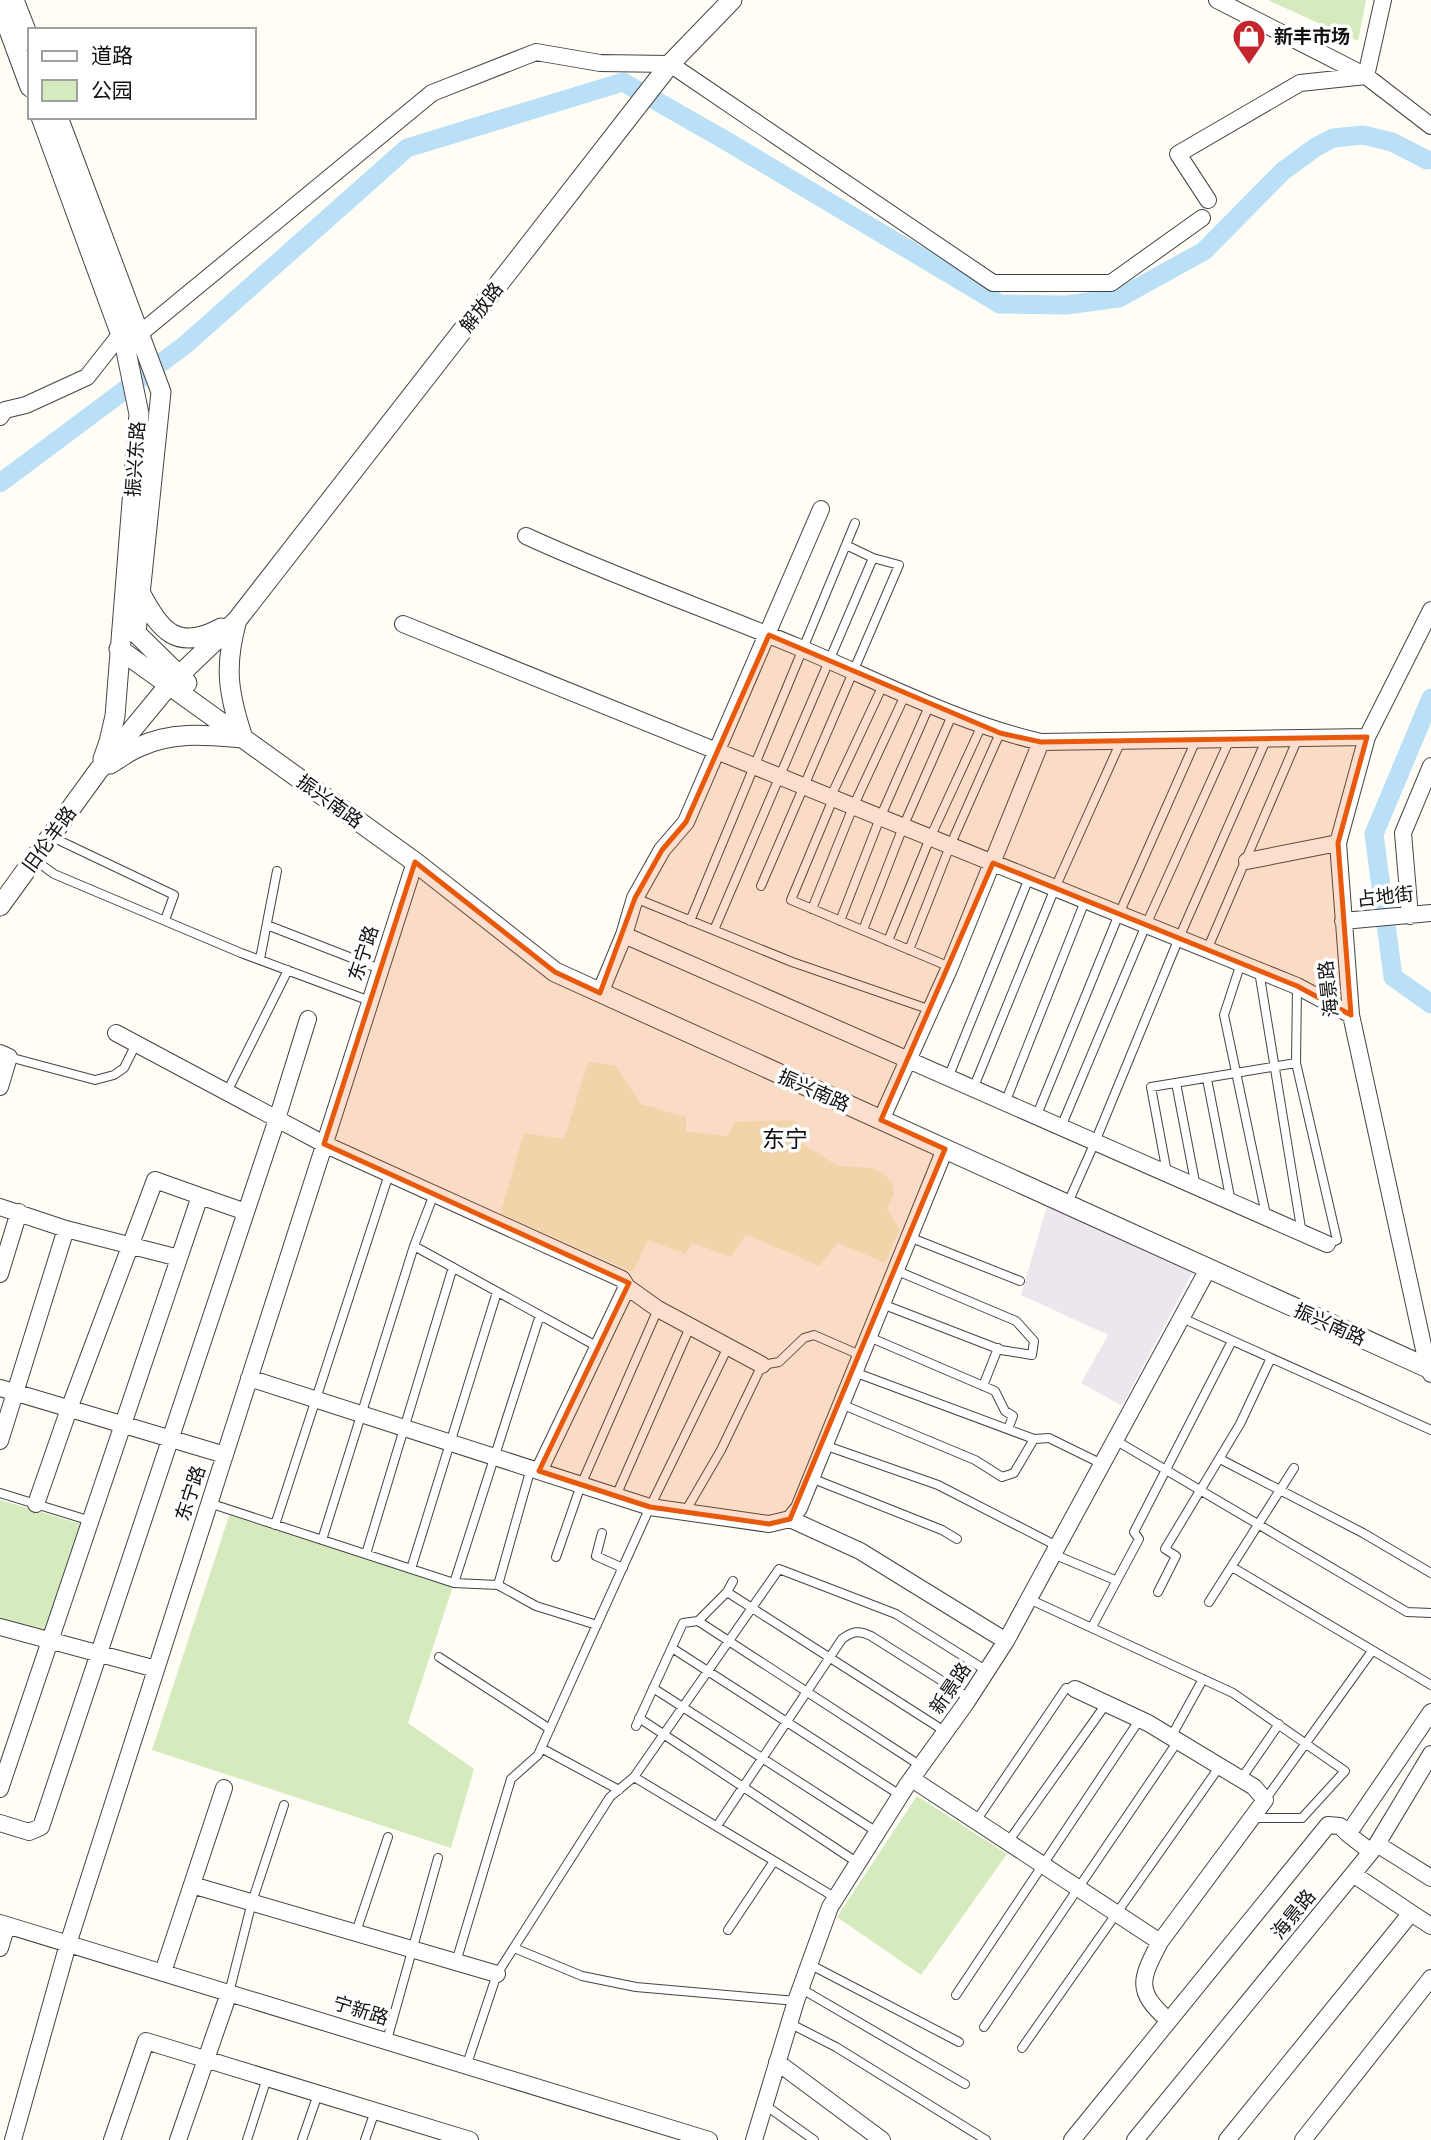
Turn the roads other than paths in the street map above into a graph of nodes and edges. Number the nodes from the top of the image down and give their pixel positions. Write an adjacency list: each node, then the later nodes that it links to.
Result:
1 (15, 0): 6 (street)
2 (732, 0): 7 (street, 解放路)
3 (1217, 0): 8 (street)
4 (1383, 0): 8 (street)
5 (0, 6): 9 (street)
6 (28, 36)
7 (670, 64): 14 (street); 15 (street); 24 (street, 解放路)
8 (1366, 76): 12 (street); 13 (street)
9 (28, 82)
10 (42, 119): 15 (street, 振兴东路)
11 (59, 119): 15 (street, 振兴东路)
12 (1431, 126)
13 (1208, 200)
14 (1202, 218)
15 (128, 339): 16 (street); 22 (street, 振兴东路); 27 (street, 振兴东路)
16 (0, 417)
17 (821, 509): 26 (street)
18 (855, 523): 20 (lane)
19 (526, 536): 26 (street)
20 (846, 545): 21 (lane); 28 (lane)
21 (873, 558): 29 (lane); 30 (lane)
22 (140, 592): 24 (street); 31 (street, 振兴东路)
23 (1431, 610): 38 (street, 海景路)
24 (237, 620): 31 (street); 39 (street)
25 (403, 624): 46 (street)
26 (769, 635): 28 (street); 46 (street)
27 (119, 649): 31 (street); 49 (street, 振兴东路)
28 (803, 649): 29 (street); 47 (lane)
29 (829, 660): 30 (street); 50 (lane)
30 (855, 671): 32 (street); 51 (lane)
31 (174, 680): 39 (street, 振兴南路); 49 (street)
32 (884, 683): 33 (street); 52 (lane)
33 (906, 693): 34 (street); 53 (lane)
34 (930, 703): 35 (street); 54 (lane)
35 (953, 713): 36 (street); 55 (lane)
36 (982, 725): 37 (street); 57 (lane)
37 (1000, 733): 45 (street); 59 (lane)
38 (1367, 737): 41 (street); 58 (street, 海景路)
39 (243, 738): 49 (street); 62 (street, 振兴南路)
40 (1267, 738): 41 (street); 42 (street); 84 (lane)
41 (1298, 738): 61 (lane)
42 (1230, 739): 43 (street); 80 (lane)
43 (1196, 740): 44 (street); 73 (lane)
44 (1122, 741): 45 (street); 67 (lane)
45 (1041, 742): 63 (street)
46 (717, 751): 47 (street); 68 (street)
47 (753, 766): 50 (street); 76 (lane)
48 (1431, 766): 74 (street)
49 (98, 771): 56 (street, 旧伦羊路)
50 (779, 776): 51 (street); 81 (lane)
51 (804, 787): 52 (street); 66 (lane)
52 (833, 799): 53 (street); 71 (lane)
53 (853, 807): 54 (street); 71 (lane)
54 (880, 818): 55 (street); 77 (lane)
55 (903, 827): 57 (street); 82 (lane)
56 (51, 836): 60 (street, 旧伦羊路); 75 (lane)
57 (930, 838): 59 (street); 85 (lane)
58 (1338, 842): 61 (street); 78 (street, 海景路)
59 (950, 846): 63 (street); 86 (lane)
60 (34, 859): 70 (street, 旧伦羊路); 75 (lane)
61 (1247, 860): 87 (lane)
62 (415, 862): 91 (street, 东宁路); 95 (street, 振兴南路)
63 (993, 863): 65 (street); 90 (street)
64 (276, 871): 79 (lane)
65 (1029, 878): 67 (street); 107 (lane)
66 (761, 886)
67 (1055, 888): 69 (street); 111 (lane)
68 (635, 898): 76 (lane); 83 (street)
69 (1085, 901): 73 (street); 113 (lane)
70 (0, 906)
71 (812, 909): 77 (lane)
72 (1431, 913): 74 (street, 占地街)
73 (1119, 914): 80 (street); 114 (lane)
74 (1410, 916): 78 (street, 占地街)
75 (165, 920): 88 (lane)
76 (690, 920): 81 (lane)
77 (840, 921): 82 (lane)
78 (1343, 922): 98 (street, 海景路)
79 (267, 925): 88 (lane); 91 (lane)
80 (1146, 925): 84 (street); 117 (lane)
81 (714, 930): 97 (lane)
82 (863, 930): 85 (lane)
83 (624, 935): 95 (street); 103 (street)
84 (1179, 938): 87 (street); 118 (lane)
85 (888, 941): 86 (lane)
86 (909, 950): 90 (lane)
87 (1208, 950): 89 (street)
88 (260, 959): 92 (lane)
89 (1241, 963): 93 (street); 106 (lane)
90 (950, 967): 97 (street)
91 (380, 969): 96 (street, 东宁路)
92 (288, 970): 96 (lane); 112 (lane)
93 (1259, 971): 94 (street); 105 (lane)
94 (1297, 986): 98 (street); 104 (lane)
95 (600, 993): 116 (street, 振兴南路)
96 (370, 1001): 119 (street, 东宁路)
97 (930, 1010): 103 (street)
98 (1351, 1015): 159 (street, 海景路)
99 (308, 1019): 115 (street)
100 (116, 1033): 101 (street)
101 (136, 1044): 102 (lane); 112 (street)
102 (5, 1055): 110 (street)
103 (908, 1060): 107 (street); 116 (street)
104 (1296, 1063): 105 (lane); 135 (lane)
105 (1275, 1067): 106 (lane); 133 (lane)
106 (1236, 1074): 108 (lane); 131 (lane)
107 (948, 1078): 111 (street)
108 (1207, 1079): 109 (lane); 126 (lane)
109 (1177, 1083): 122 (lane); 123 (lane)
110 (0, 1087)
111 (973, 1088): 113 (street)
112 (227, 1092): 115 (street)
113 (1005, 1103): 114 (street)
114 (1036, 1116): 117 (street)
115 (277, 1119): 119 (street); 130 (street)
116 (881, 1121): 120 (street, 振兴南路)
117 (1061, 1128): 118 (street)
118 (1095, 1142): 122 (street); 127 (lane)
119 (324, 1144): 121 (street); 161 (street, 东宁路)
120 (945, 1149): 127 (street, 振兴南路); 134 (street)
121 (389, 1174): 124 (street); 164 (lane)
122 (1167, 1174): 123 (street)
123 (1196, 1187): 126 (street)
124 (434, 1194): 137 (lane); 144 (street)
125 (200, 1196): 130 (street); 136 (street); 138 (street)
126 (1231, 1202): 131 (street)
127 (1067, 1205): 140 (street, 振兴南路)
128 (0, 1207): 129 (street)
129 (19, 1212): 132 (street); 142 (street)
130 (246, 1212): 172 (street)
131 (1267, 1218): 133 (street)
132 (66, 1229): 136 (street); 163 (street)
133 (1302, 1234): 135 (street)
134 (909, 1237): 141 (street); 143 (lane)
135 (1327, 1244)
136 (132, 1246): 138 (street); 166 (street)
137 (414, 1246): 139 (lane); 167 (lane)
138 (179, 1258): 168 (street)
139 (453, 1268): 145 (lane); 169 (lane)
140 (1208, 1269): 149 (street, 新景路); 159 (street, 振兴南路)
141 (895, 1270): 146 (street); 155 (lane)
142 (0, 1274)
143 (1020, 1280)
144 (627, 1287): 147 (street); 153 (street)
145 (497, 1292): 148 (lane); 176 (lane)
146 (882, 1304): 151 (street); 155 (lane)
147 (658, 1309): 150 (street); 186 (lane)
148 (540, 1315): 153 (lane); 179 (lane)
149 (1182, 1318): 152 (lane); 174 (street, 新景路)
150 (690, 1327): 154 (street); 190 (lane)
151 (869, 1337): 156 (street); 162 (lane)
152 (1233, 1341): 157 (lane); 184 (lane)
153 (598, 1347): 183 (street)
154 (728, 1347): 158 (street); 193 (lane)
155 (998, 1349): 162 (lane)
156 (860, 1355): 158 (lane); 160 (street)
157 (1271, 1358): 171 (lane); 180 (lane)
158 (762, 1365): 194 (lane)
159 (1429, 1371)
160 (854, 1372): 165 (street); 170 (lane)
161 (249, 1378): 164 (street); 178 (street, 东宁路)
162 (984, 1386): 170 (lane)
163 (8, 1390): 166 (street); 175 (street)
164 (316, 1399): 167 (street); 197 (lane)
165 (841, 1404): 173 (lane); 177 (street)
166 (69, 1409): 168 (street); 192 (street)
167 (362, 1414): 169 (street); 201 (lane)
168 (123, 1425): 172 (street); 196 (street)
169 (404, 1427): 176 (street); 203 (lane)
170 (1008, 1429): 173 (lane)
171 (1431, 1430)
172 (170, 1439): 178 (street); 228 (street)
173 (1034, 1439): 181 (lane)
174 (1115, 1440): 181 (street, 新景路); 184 (lane)
175 (0, 1441)
176 (451, 1443): 179 (street); 207 (lane)
177 (824, 1446): 185 (street); 202 (lane)
178 (225, 1455): 191 (street, 东宁路)
179 (495, 1457): 183 (street); 211 (lane)
180 (1220, 1459): 187 (lane); 188 (lane)
181 (1102, 1464): 202 (street, 新景路)
182 (1294, 1468): 188 (lane)
183 (535, 1470): 186 (street); 212 (lane)
184 (1166, 1470): 187 (lane); 209 (lane)
185 (811, 1478): 195 (street); 200 (lane)
186 (581, 1485): 190 (street); 204 (lane)
187 (1200, 1490): 198 (lane); 214 (lane)
188 (1280, 1490): 198 (lane); 208 (lane)
189 (0, 1493): 192 (lane)
190 (616, 1496): 193 (street)
191 (209, 1503): 197 (lane); 231 (street, 东宁路)
192 (36, 1504): 196 (lane)
193 (650, 1507): 194 (street); 206 (lane)
194 (685, 1512): 195 (street)
195 (790, 1519): 225 (street)
196 (90, 1521): 223 (street)
197 (275, 1524): 201 (lane)
198 (1259, 1524): 205 (lane); 218 (lane)
199 (602, 1533): 206 (lane)
200 (957, 1539)
201 (322, 1540): 203 (lane)
202 (1055, 1550): 209 (lane); 215 (street, 新景路)
203 (366, 1554): 207 (lane)
204 (556, 1557)
205 (1232, 1566): 216 (lane); 227 (lane)
206 (623, 1568): 220 (lane)
207 (411, 1569): 211 (lane)
208 (1431, 1573)
209 (1115, 1580): 222 (lane)
210 (733, 1581): 213 (lane)
211 (454, 1583): 212 (lane)
212 (498, 1586): 220 (lane)
213 (727, 1592): 217 (lane); 219 (lane)
214 (1158, 1592)
215 (1029, 1598): 222 (lane); 225 (street, 新景路)
216 (1209, 1602)
217 (752, 1608): 224 (lane); 230 (lane); 233 (lane)
218 (1431, 1613)
219 (698, 1620): 224 (lane); 226 (lane)
220 (597, 1625): 246 (lane)
221 (0, 1627): 223 (street)
222 (1092, 1628): 234 (lane)
223 (50, 1640): 228 (street); 260 (street)
224 (729, 1641): 232 (lane); 238 (lane)
225 (1006, 1641): 233 (street, 新景路)
226 (671, 1648): 232 (lane); 236 (lane)
227 (1372, 1651): 235 (lane); 250 (lane)
228 (99, 1654): 231 (street); 267 (street)
229 (439, 1657): 246 (lane)
230 (830, 1658): 238 (lane); 239 (lane); 247 (lane)
231 (156, 1669): 291 (street, 东宁路)
232 (708, 1671): 241 (lane); 244 (lane)
233 (987, 1671): 239 (street, 新景路)
234 (1203, 1679): 245 (lane); 249 (lane)
235 (1431, 1685)
236 (653, 1688): 241 (lane); 248 (lane)
237 (1075, 1689): 240 (street); 266 (lane)
238 (807, 1691): 244 (lane); 255 (lane)
239 (969, 1698): 247 (street, 新景路)
240 (1106, 1704): 243 (street); 272 (lane)
241 (683, 1707): 248 (lane); 253 (lane)
242 (1431, 1712): 270 (street)
243 (1140, 1719): 249 (street); 277 (lane)
244 (787, 1722): 253 (lane); 262 (lane)
245 (1279, 1724): 250 (lane); 257 (lane)
246 (550, 1730): 251 (lane)
247 (946, 1732): 255 (street, 新景路)
248 (664, 1735): 256 (lane); 258 (lane)
249 (1174, 1739): 254 (street); 281 (lane)
250 (1306, 1743): 263 (lane); 265 (lane)
251 (541, 1748): 261 (lane); 295 (lane)
252 (1431, 1755): 273 (street, 海景路)
253 (762, 1758): 258 (lane); 269 (lane)
254 (1220, 1766): 257 (street); 284 (lane)
255 (916, 1772): 262 (street, 新景路); 266 (street)
256 (635, 1777): 261 (lane); 268 (lane)
257 (1241, 1779): 263 (street)
258 (743, 1787): 268 (lane); 276 (lane)
259 (224, 1788): 280 (street)
260 (0, 1789)
261 (619, 1790): 293 (lane)
262 (900, 1795): 269 (street, 新景路)
263 (1265, 1800): 265 (street)
264 (284, 1805): 283 (lane)
265 (1251, 1818): 290 (street)
266 (976, 1821): 272 (street)
267 (0, 1823)
268 (717, 1826): 275 (lane)
269 (877, 1832): 276 (street, 新景路)
270 (1348, 1834): 273 (street); 303 (street)
271 (388, 1837): 289 (lane)
272 (1008, 1842): 277 (street)
273 (1374, 1848): 278 (street, 海景路); 279 (street)
274 (438, 1858): 294 (lane)
275 (774, 1861): 282 (lane); 288 (lane)
276 (858, 1863): 282 (street, 新景路)
277 (1042, 1865): 281 (street); 302 (lane)
278 (1353, 1874): 285 (street); 330 (street, 海景路)
279 (1430, 1876)
280 (192, 1885): 283 (street); 297 (street)
281 (1078, 1888): 284 (street); 305 (lane)
282 (836, 1898): 296 (street, 新景路)
283 (252, 1902): 289 (street); 300 (lane)
284 (1116, 1913): 290 (street); 308 (lane)
285 (1411, 1913): 287 (street); 331 (street)
286 (4, 1924): 291 (street, 宁新路); 292 (street)
287 (1431, 1926)
288 (727, 1930)
289 (356, 1932): 294 (street)
290 (1160, 1942): 303 (street)
291 (68, 1944): 297 (street, 宁新路); 317 (street, 东宁路)
292 (0, 1948)
293 (514, 1948): 298 (lane); 301 (lane)
294 (413, 1949): 295 (street); 306 (lane)
295 (456, 1962): 298 (street)
296 (809, 1964): 301 (street, 新景路); 307 (lane)
297 (163, 1972): 300 (street, 宁新路)
298 (498, 1974): 311 (lane)
299 (1431, 1978): 332 (street)
300 (229, 1993): 306 (street, 宁新路); 309 (street)
301 (798, 1995): 304 (street, 新景路); 313 (lane)
302 (956, 1995)
303 (1168, 2021): 329 (street)
304 (789, 2023): 310 (street, 新景路); 328 (lane)
305 (984, 2027)
306 (387, 2040): 311 (street, 宁新路)
307 (959, 2042)
308 (1022, 2048)
309 (206, 2060): 312 (street); 318 (street); 319 (street)
310 (777, 2062): 315 (street, 新景路); 327 (street)
311 (467, 2064): 324 (street, 宁新路)
312 (267, 2078): 314 (street); 320 (lane)
313 (965, 2084)
314 (318, 2094): 316 (street); 321 (lane)
315 (764, 2104): 325 (street, 新景路); 326 (lane)
316 (374, 2111): 322 (lane); 323 (street)
317 (13, 2140)
318 (112, 2140)
319 (178, 2140)
320 (247, 2140)
321 (302, 2140)
322 (365, 2140)
323 (470, 2140)
324 (709, 2140)
325 (754, 2140)
326 (814, 2140)
327 (882, 2140)
328 (986, 2140)
329 (1072, 2140)
330 (1135, 2140)
331 (1227, 2140)
332 (1303, 2140)

